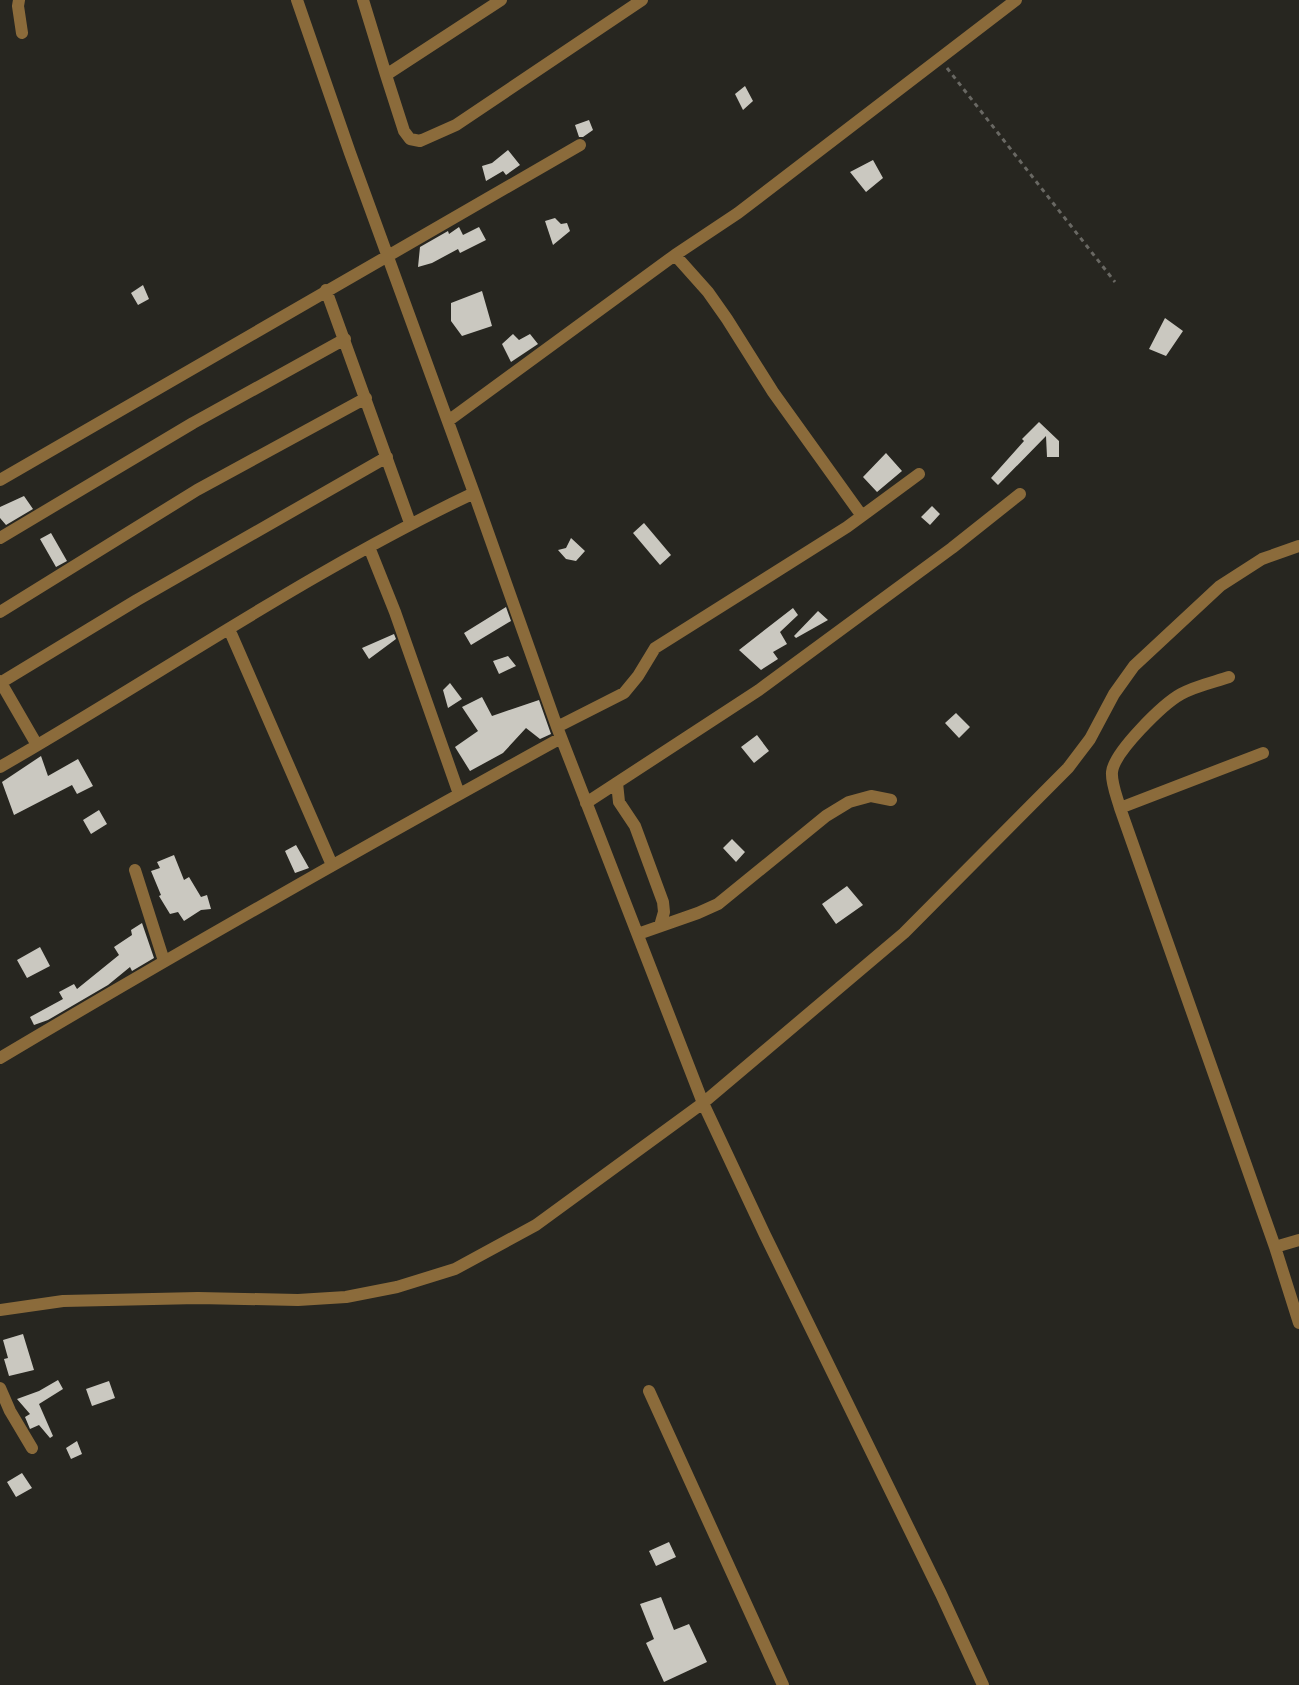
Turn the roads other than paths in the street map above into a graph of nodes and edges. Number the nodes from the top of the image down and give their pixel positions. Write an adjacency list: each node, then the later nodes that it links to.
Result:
1 (19, 0): 7 (street)
2 (297, 0): 11 (street)
3 (363, 0): 8 (street)
4 (501, 0): 8 (street)
5 (642, 0): 8 (street)
6 (1016, 0): 10 (street)
7 (22, 33)
8 (386, 75)
9 (580, 145): 11 (street)
10 (675, 255): 15 (street); 21 (street)
11 (388, 256): 12 (street); 15 (street)
12 (326, 290): 13 (street); 18 (street)
13 (345, 339): 14 (street); 23 (street)
14 (366, 398): 16 (street); 26 (street)
15 (448, 421): 19 (street)
16 (387, 457): 22 (street); 29 (street)
17 (920, 474): 21 (street)
18 (0, 480)
19 (474, 493): 22 (street); 30 (street)
20 (1020, 494): 34 (street)
21 (862, 516): 30 (street)
22 (410, 523): 25 (street)
23 (0, 538)
24 (1299, 546): 45 (street)
25 (369, 547): 27 (street); 35 (street)
26 (0, 612)
27 (229, 629): 31 (street); 39 (street)
28 (1229, 677): 38 (street)
29 (0, 682): 31 (street)
30 (559, 733): 35 (street); 37 (street)
31 (37, 745): 33 (street)
32 (1263, 753): 38 (street)
33 (0, 767)
34 (617, 783): 37 (street); 41 (street)
35 (459, 794): 39 (street)
36 (891, 800): 41 (street)
37 (586, 803): 42 (street)
38 (1120, 808): 47 (street)
39 (332, 865): 43 (street)
40 (135, 870): 43 (street)
41 (660, 926): 42 (street)
42 (638, 934): 45 (street)
43 (164, 961): 44 (street)
44 (0, 1058)
45 (703, 1102): 48 (street); 54 (street)
46 (1299, 1240): 47 (street)
47 (1275, 1247): 49 (street)
48 (0, 1310)
49 (1299, 1323)
50 (0, 1388): 52 (street)
51 (649, 1391): 53 (street)
52 (32, 1448)
53 (783, 1685)
54 (983, 1685)

